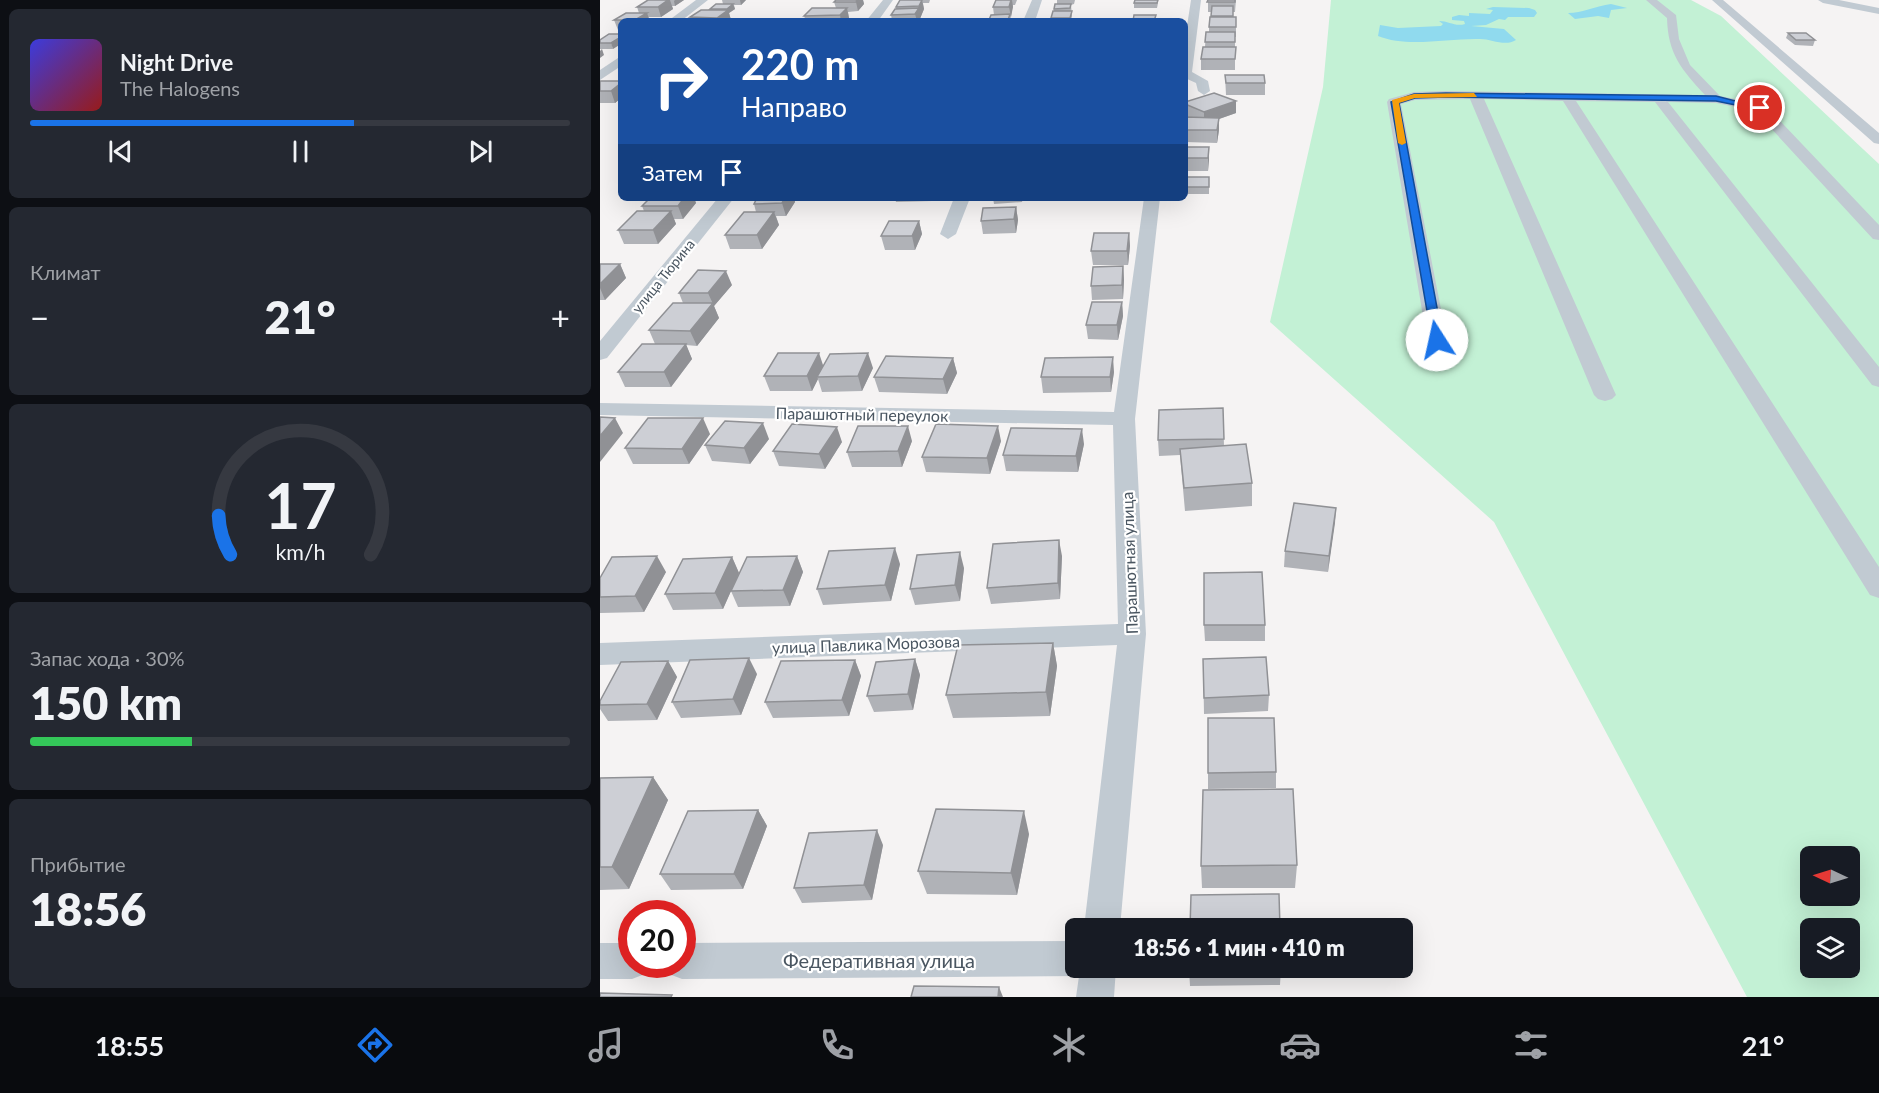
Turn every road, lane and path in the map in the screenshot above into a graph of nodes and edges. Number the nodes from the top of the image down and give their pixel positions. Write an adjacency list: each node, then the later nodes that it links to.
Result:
1 (703, 0): 9 (street)
2 (888, 0): 10 (street)
3 (1037, 0): 11 (street)
4 (1196, 0): 12 (street)
5 (1651, 0): 20 (street)
6 (1717, 0): 21 (street)
7 (1823, 0): 8 (street)
8 (1879, 11)
9 (678, 18)
10 (874, 18)
11 (1030, 18)
12 (1188, 59)
13 (618, 62): 15 (street)
14 (1188, 75): 16 (street)
15 (600, 76)
16 (1204, 91)
17 (1475, 96): 18 (street); 27 (street); 30 (street)
18 (1567, 97): 19 (street); 33 (street)
19 (1659, 99): 20 (street); 29 (street)
20 (1716, 99): 26 (street)
21 (1879, 140)
22 (724, 201): 28 (street, улица Тюрина)
23 (961, 201): 25 (street)
24 (1152, 201): 32 (street, Парашютная улица)
25 (948, 234)
26 (1879, 235)
27 (1437, 340)
28 (600, 354)
29 (1879, 381)
30 (1605, 394)
31 (600, 409): 32 (street, Парашютный переулок)
32 (1124, 419): 34 (street, Парашютная улица)
33 (1879, 588)
34 (1132, 634): 35 (street, улица Павлика Морозова); 36 (street, Парашютная улица)
35 (600, 654)
36 (1103, 918)
37 (1065, 959): 40 (street, Федеративная улица)
38 (600, 961): 39 (street)
39 (618, 961)
40 (696, 961)
41 (1097, 978): 42 (street)
42 (1095, 997)

